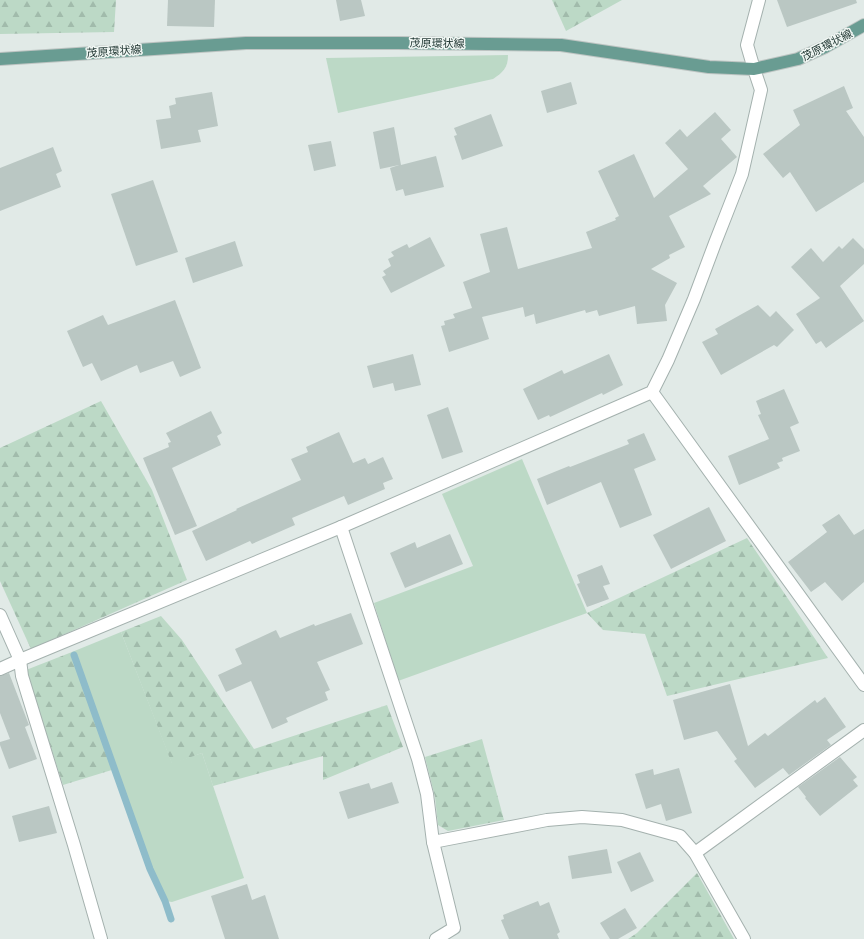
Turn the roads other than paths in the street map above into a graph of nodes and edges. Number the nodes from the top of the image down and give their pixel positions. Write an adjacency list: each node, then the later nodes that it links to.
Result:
1 (759, 0): 4 (street)
2 (864, 26): 4 (main road, 茂原環状線)
3 (0, 59): 4 (main road, 茂原環状線)
4 (754, 69): 5 (street)
5 (652, 392): 6 (street); 10 (street)
6 (341, 526): 8 (street); 12 (street)
7 (0, 615): 8 (street)
8 (20, 660): 9 (street); 14 (street)
9 (0, 669)
10 (864, 685)
11 (864, 730): 13 (street)
12 (433, 842): 13 (street); 15 (street)
13 (696, 853): 16 (street)
14 (101, 939)
15 (436, 939)
16 (744, 939)

